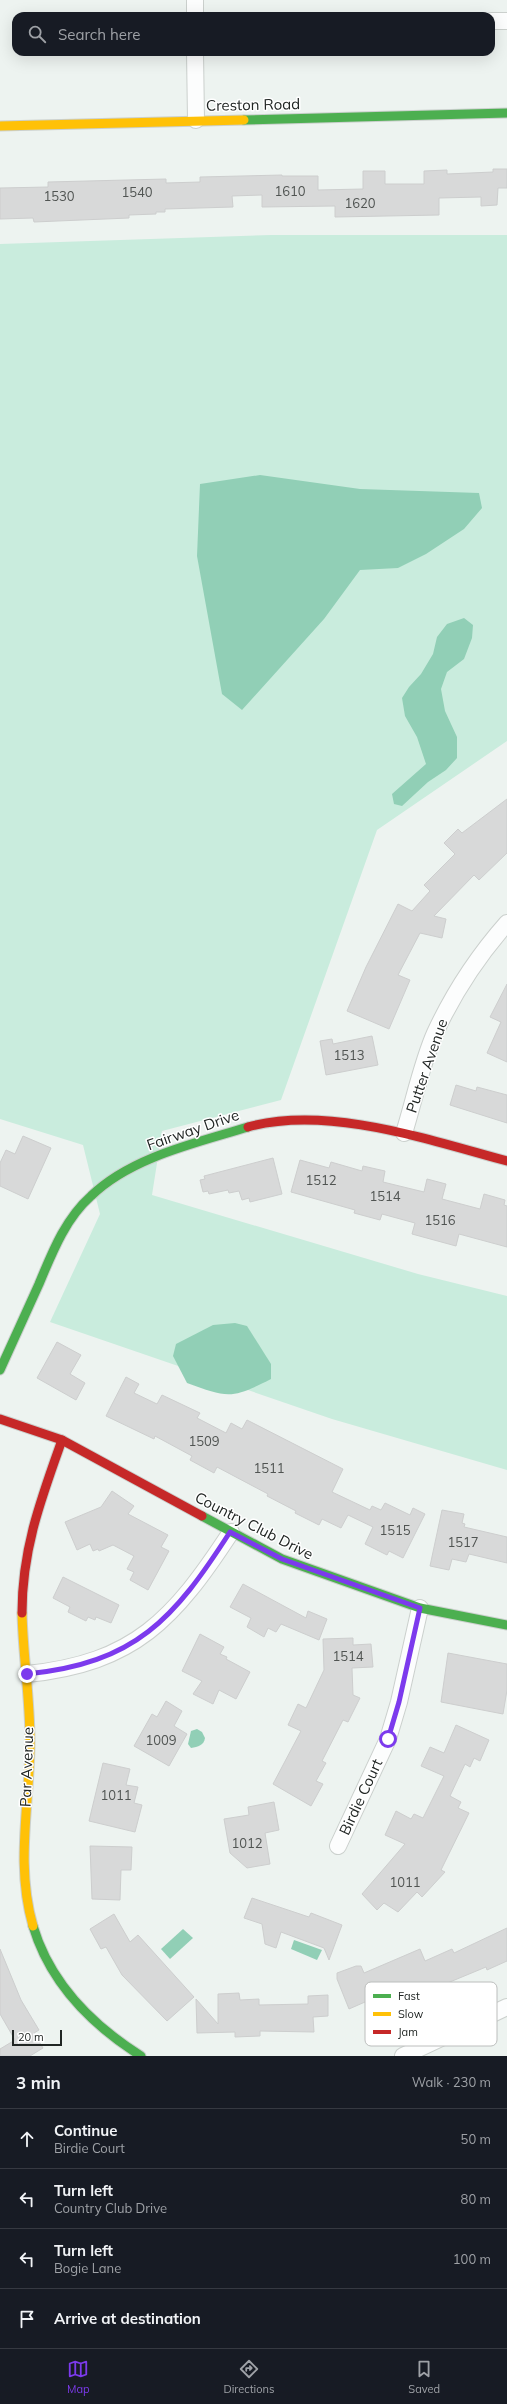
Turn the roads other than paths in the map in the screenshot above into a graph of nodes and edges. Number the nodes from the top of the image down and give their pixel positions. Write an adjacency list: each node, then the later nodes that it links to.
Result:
1 (195, 0): 2 (street)
2 (195, 12)
3 (495, 21): 4 (street)
4 (507, 21)
5 (195, 56): 7 (street)
6 (507, 113): 7 (street, Creston Road)
7 (196, 120): 8 (street, Creston Road)
8 (0, 126)
9 (507, 923): 10 (street, Putter Avenue)
10 (404, 1133): 11 (street, Fairway Drive); 12 (street, Fairway Drive)
11 (507, 1161)
12 (0, 1370)
13 (0, 1420): 14 (street, Country Club Drive)
14 (62, 1440): 15 (street, Country Club Drive); 18 (street, Par Avenue)
15 (230, 1532): 16 (street, Country Club Drive); 18 (street)
16 (420, 1608): 17 (street, Country Club Drive); 19 (street, Birdie Court)
17 (507, 1625)
18 (27, 1674): 23 (street, Par Avenue)
19 (338, 1846)
20 (507, 2007): 21 (street)
21 (497, 2012)
22 (424, 2046): 24 (street)
23 (141, 2056)
24 (403, 2056)

